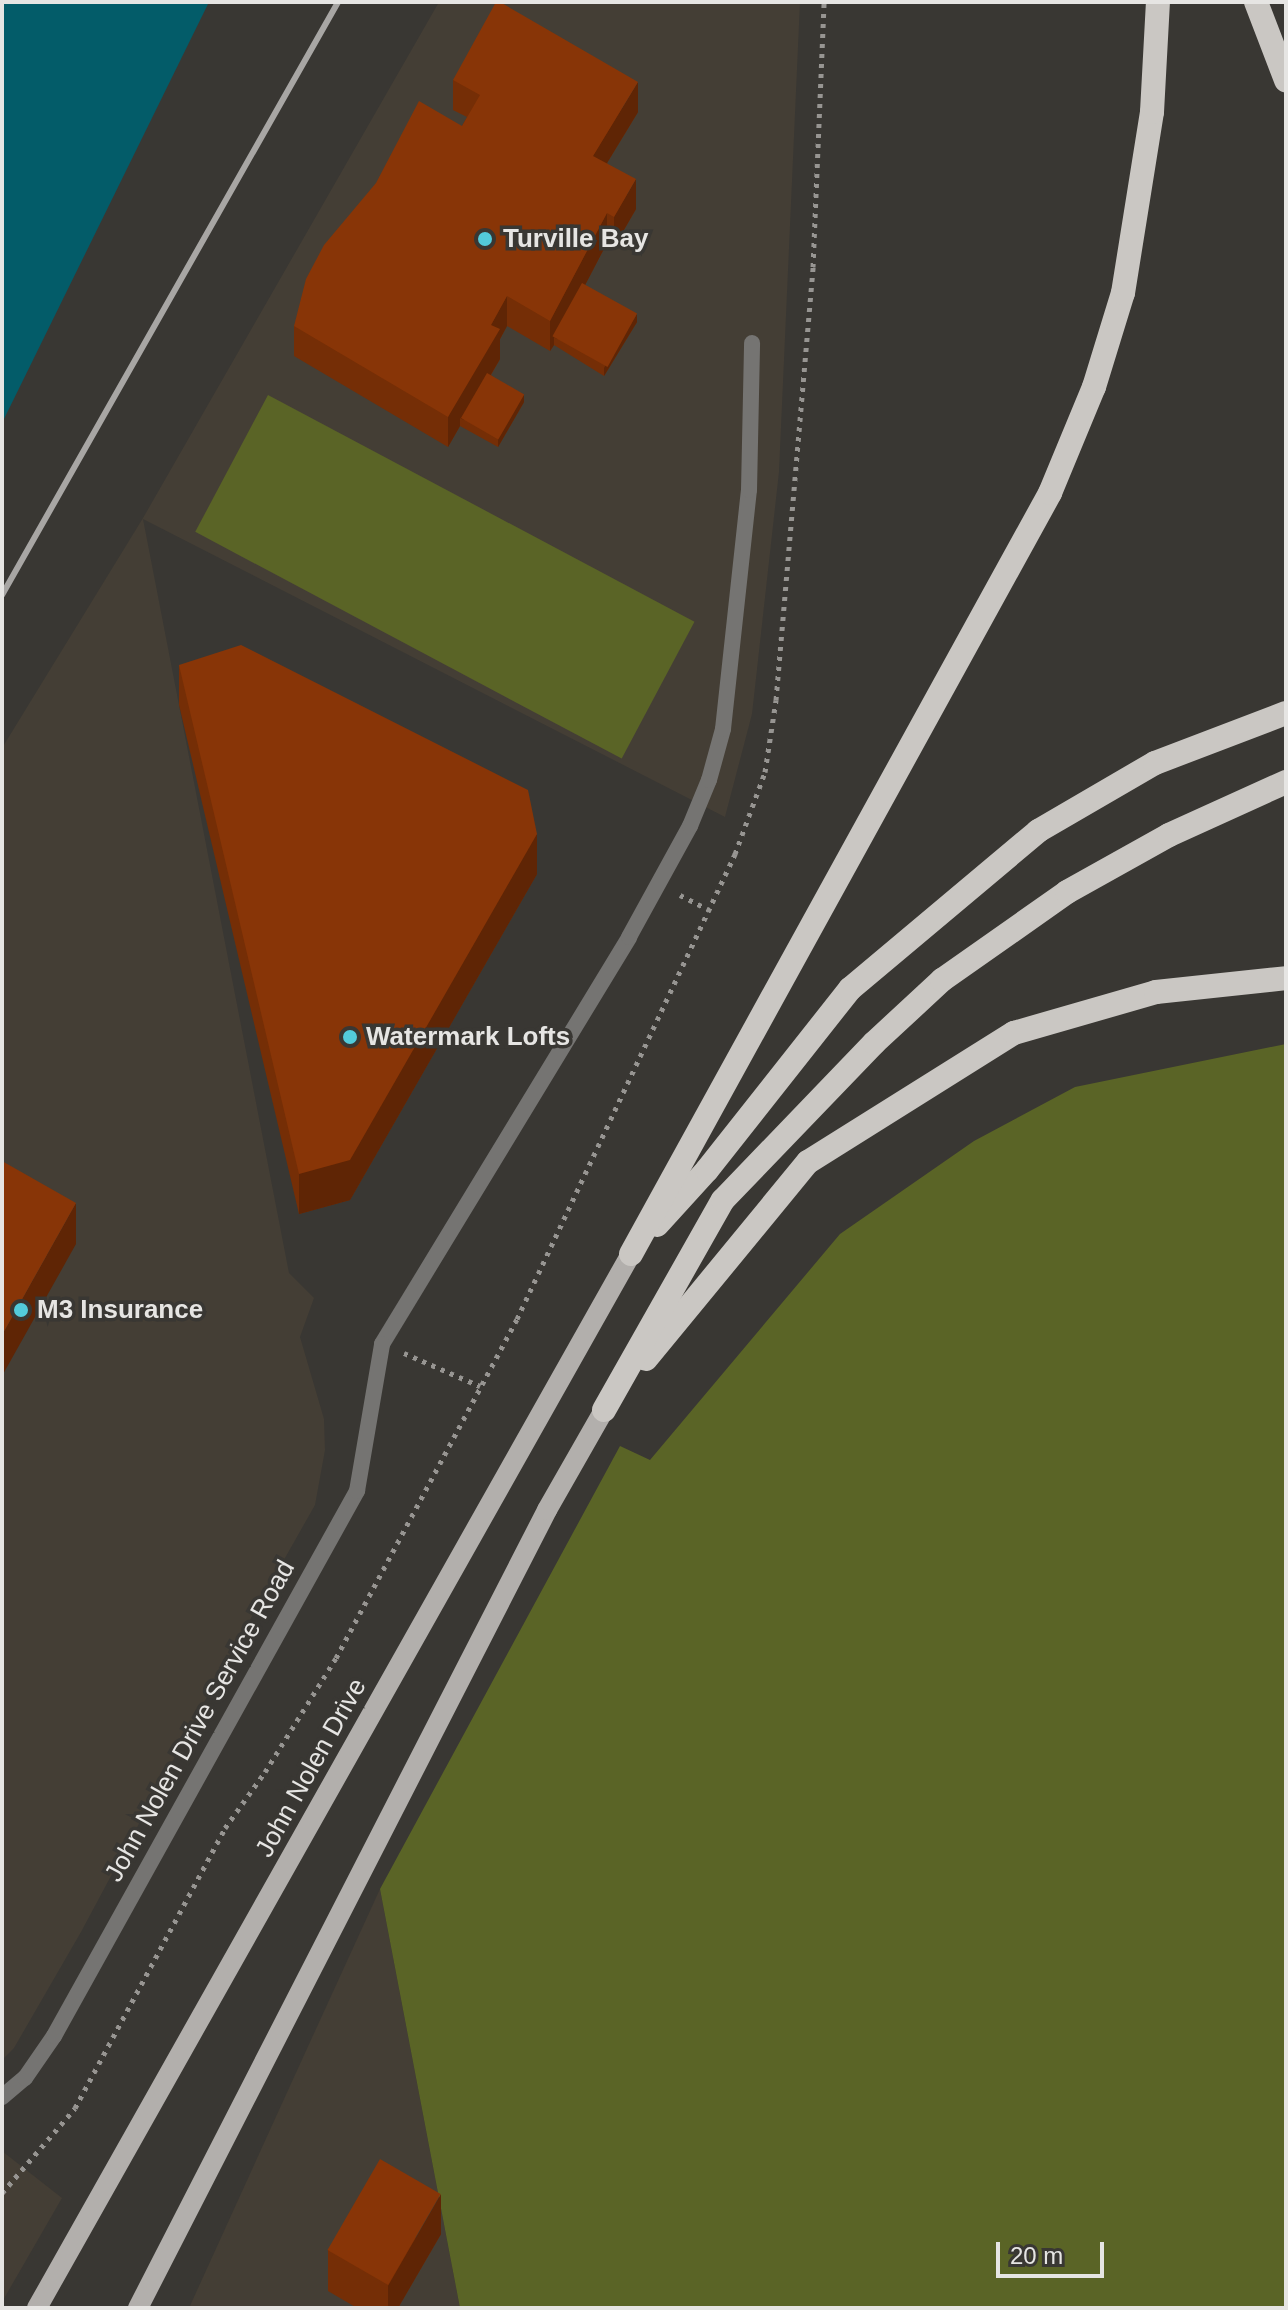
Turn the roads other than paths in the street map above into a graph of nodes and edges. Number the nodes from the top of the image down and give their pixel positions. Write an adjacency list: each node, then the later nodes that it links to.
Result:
1 (1158, 2): 8 (highway)
2 (1256, 2): 3 (highway)
3 (1286, 80)
4 (752, 343): 10 (street, John Nolen Drive Service Road)
5 (1286, 713): 8 (highway)
6 (1286, 782): 9 (highway)
7 (1286, 978): 9 (highway)
8 (631, 1254): 11 (main road, John Nolen Drive)
9 (604, 1410): 12 (main road)
10 (2, 2097)
11 (37, 2308)
12 (138, 2308)

